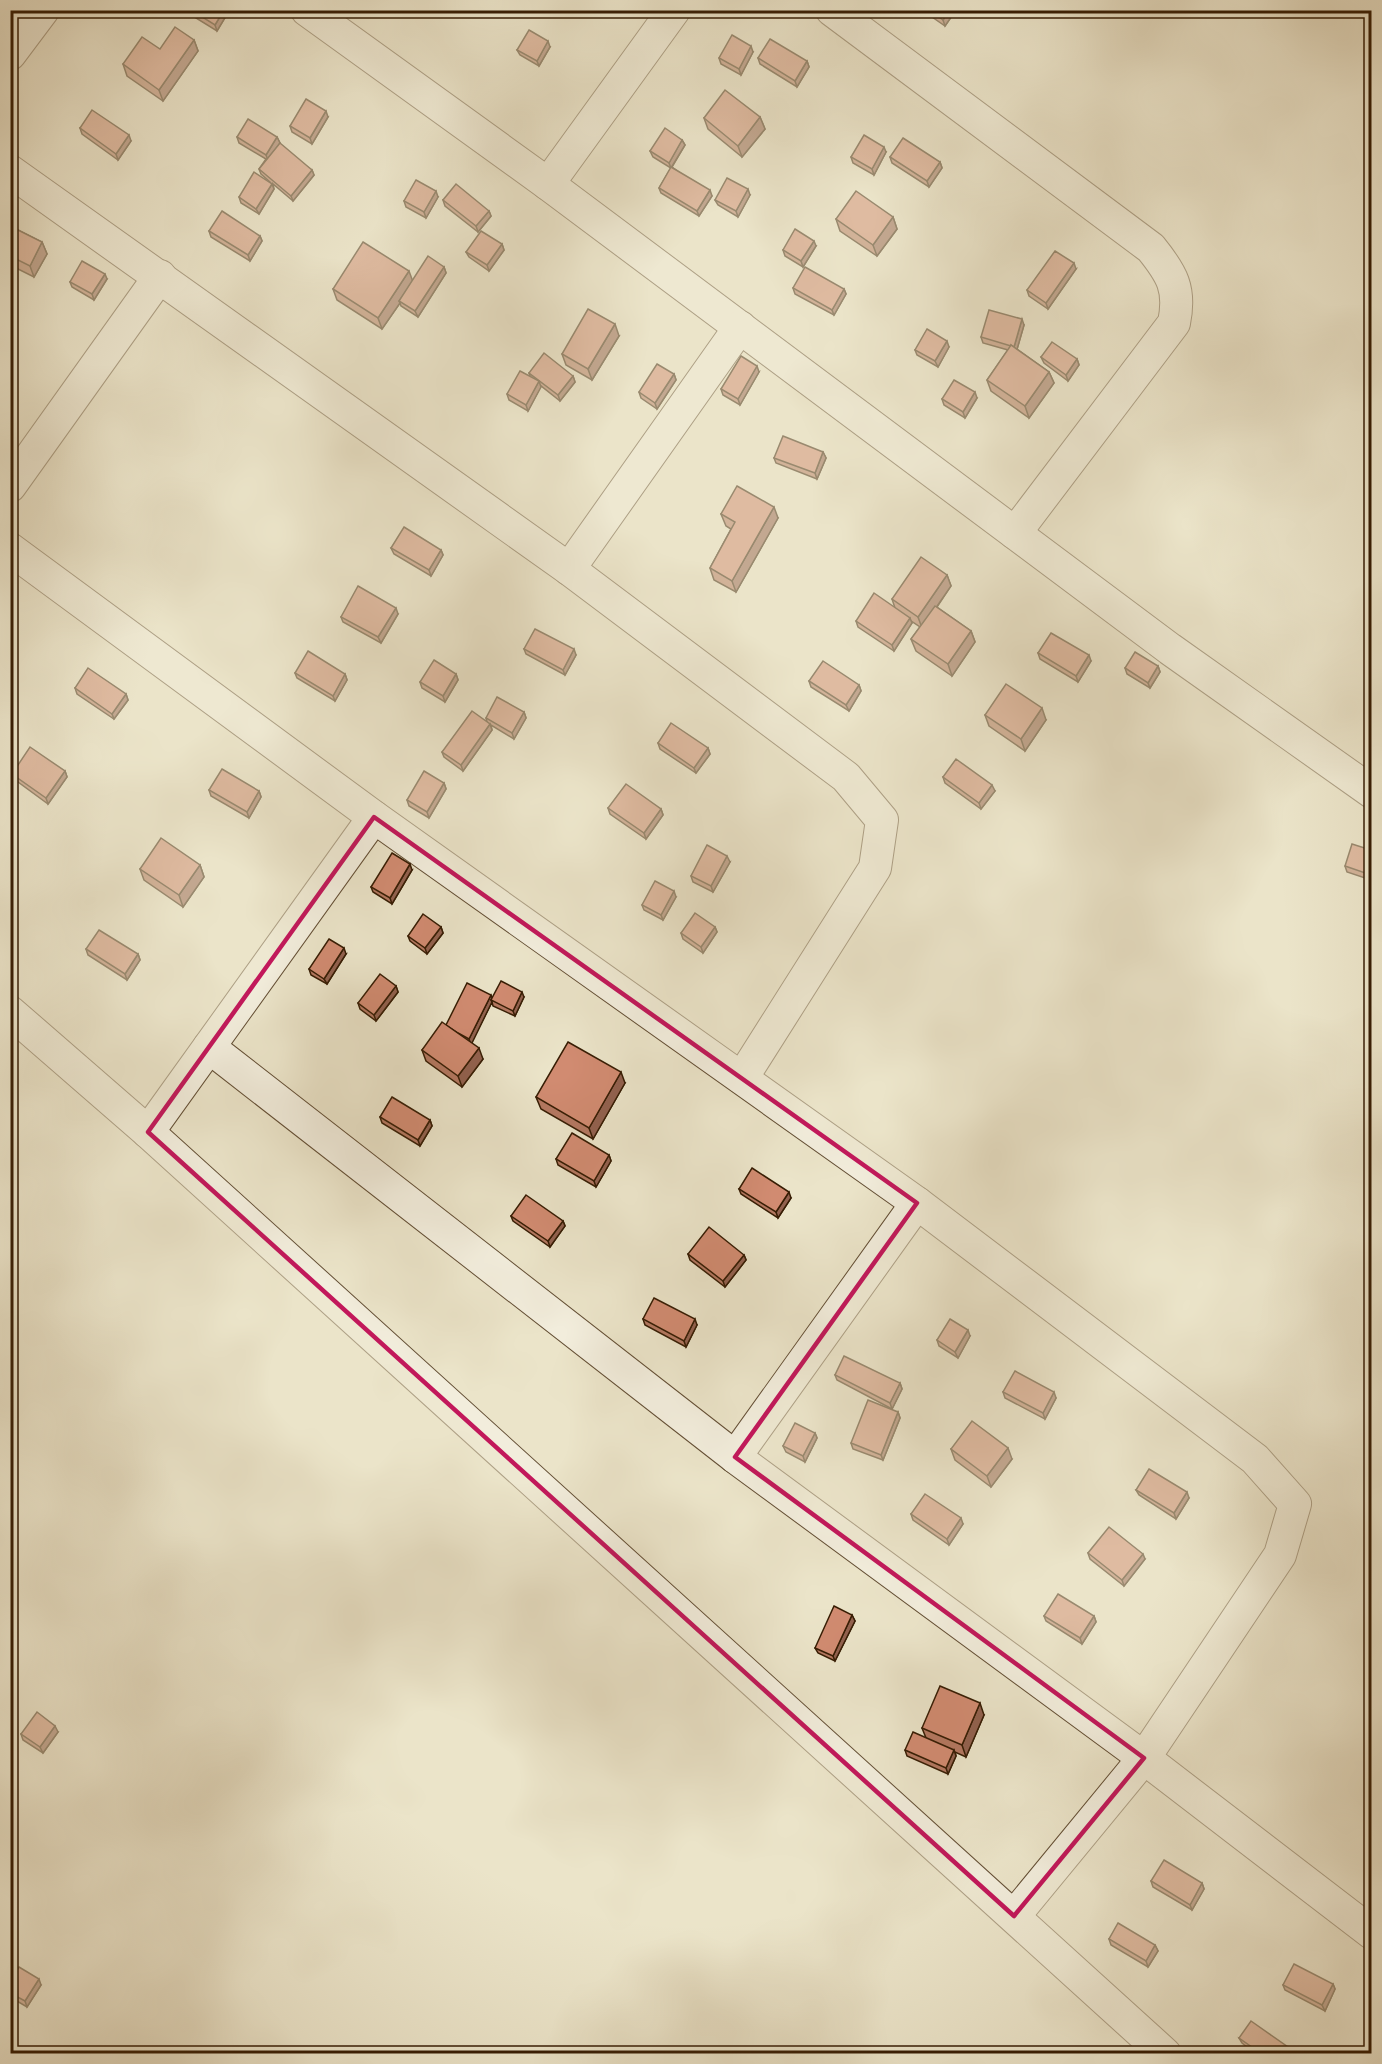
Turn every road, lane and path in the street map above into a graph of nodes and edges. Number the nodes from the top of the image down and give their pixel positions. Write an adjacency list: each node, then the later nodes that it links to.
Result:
1 (43, 10): 5 (street)
2 (307, 10): 7 (street)
3 (674, 10): 7 (street)
4 (832, 10): 11 (street)
5 (10, 54)
6 (10, 171): 8 (street)
7 (549, 184): 9 (street)
8 (160, 276): 10 (street); 13 (street)
9 (740, 327): 11 (street); 13 (street)
10 (10, 486)
11 (1015, 533): 14 (street)
12 (10, 549): 15 (street)
13 (569, 570): 18 (street)
14 (1371, 792)
15 (374, 817): 17 (street); 18 (street)
16 (10, 1012): 19 (street)
17 (209, 1047): 19 (street); 21 (street)
18 (742, 1078): 20 (street)
19 (148, 1132): 23 (street)
20 (917, 1203): 21 (street); 22 (street)
21 (735, 1457): 22 (street)
22 (1144, 1758): 23 (street); 24 (street)
23 (1014, 1916): 25 (street)
24 (1371, 1933)
25 (1165, 2054)

